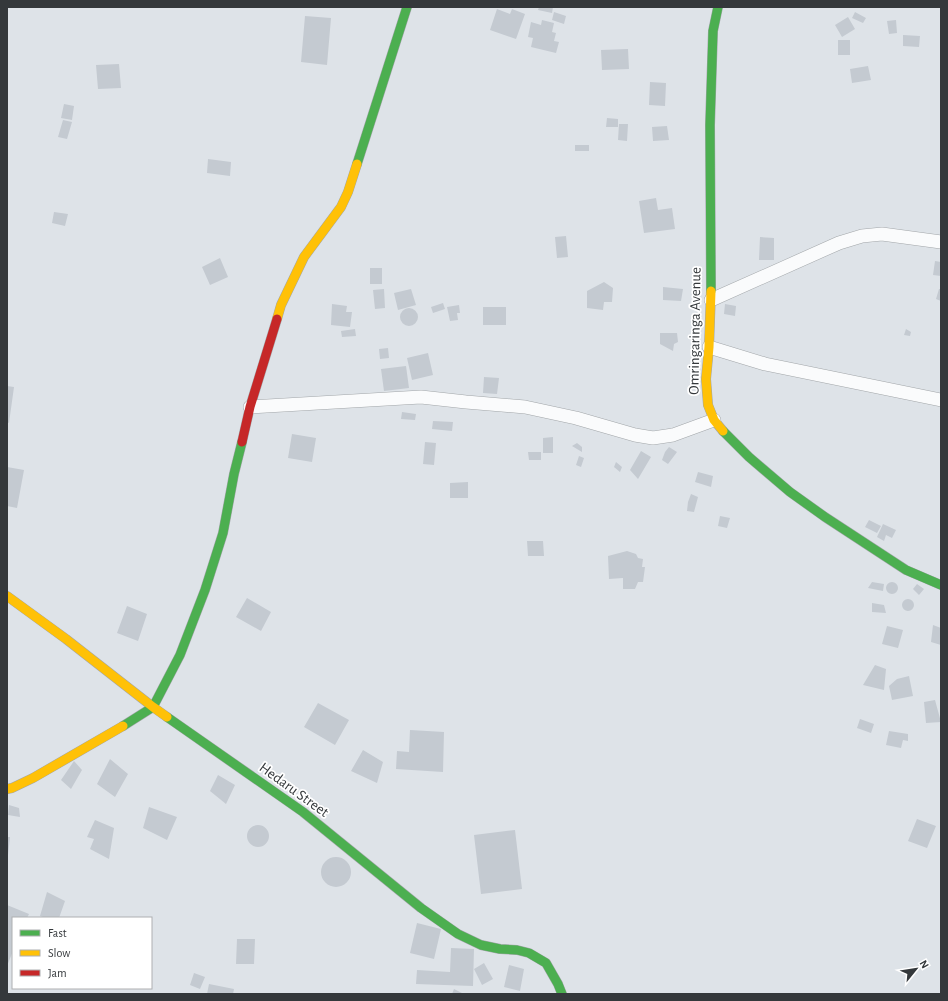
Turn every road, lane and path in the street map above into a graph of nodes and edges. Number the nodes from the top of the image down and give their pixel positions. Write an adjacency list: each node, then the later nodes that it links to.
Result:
1 (407, 7): 7 (street)
2 (718, 7): 4 (street, Omringaringa Avenue)
3 (941, 242): 4 (street)
4 (711, 300): 5 (street, Omringaringa Avenue)
5 (709, 347): 6 (street); 8 (street, Omringaringa Avenue)
6 (941, 400)
7 (250, 408): 8 (street); 11 (street)
8 (714, 420): 9 (street, Omringaringa Avenue)
9 (941, 585)
10 (7, 596): 11 (street, Hedaru Street)
11 (153, 708): 12 (street); 13 (street, Hedaru Street)
12 (7, 789)
13 (562, 994)

